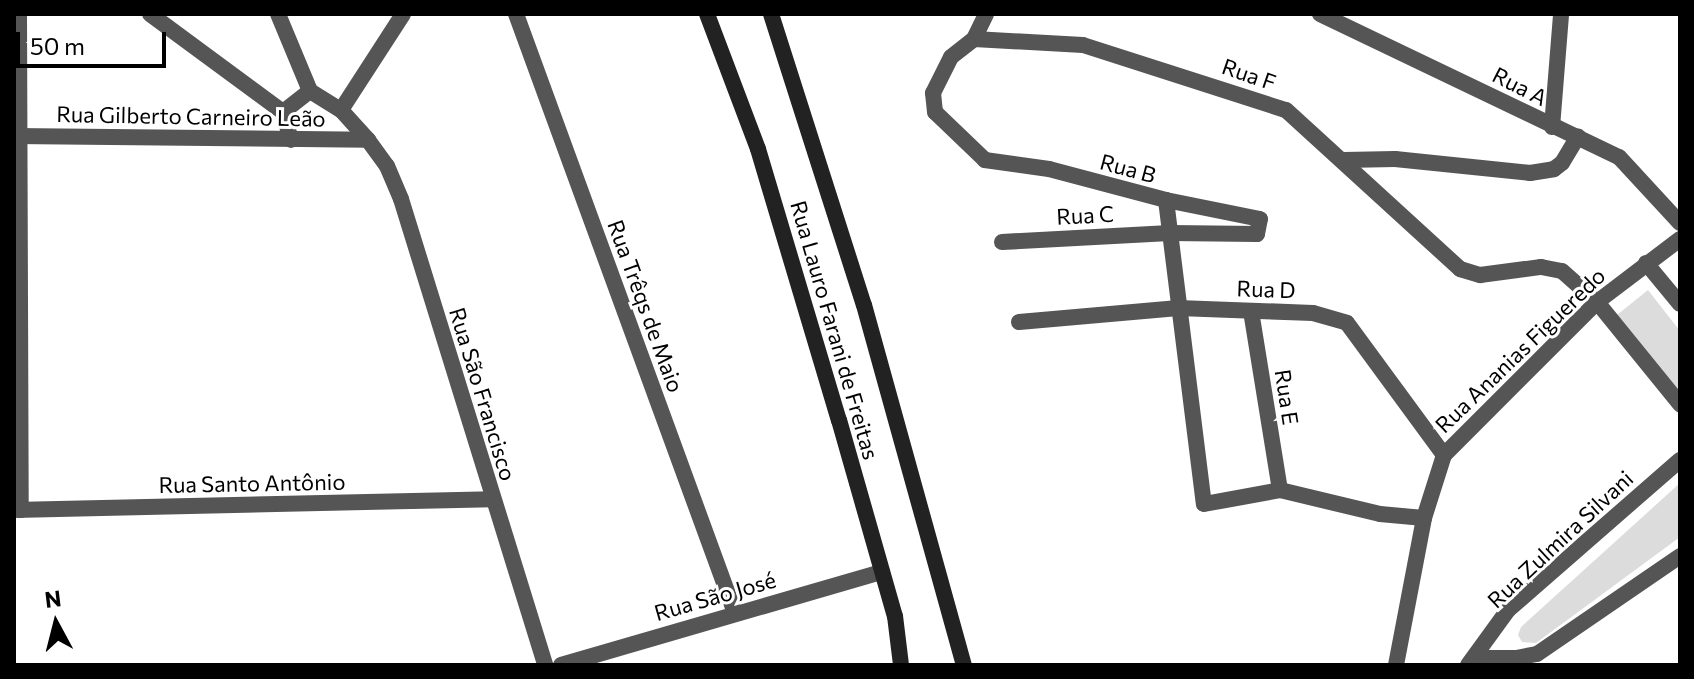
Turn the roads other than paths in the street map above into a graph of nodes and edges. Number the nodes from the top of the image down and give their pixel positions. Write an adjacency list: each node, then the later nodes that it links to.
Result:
1 (19, 14): 16 (street)
2 (150, 14): 14 (street)
3 (278, 14): 12 (street)
4 (403, 14): 13 (street)
5 (516, 14): 42 (street, Rua Trêqs de Maio)
6 (707, 14): 41 (street, Rua Lauro Farani de Freitas)
7 (771, 14): 47 (street, Rua Lauro Farani de Freitas)
8 (986, 14): 11 (street)
9 (1320, 14): 15 (street, Rua A)
10 (1561, 14): 15 (street)
11 (974, 39): 20 (street, Rua F); 21 (street, Rua B)
12 (310, 91): 13 (street, Rua São Francisco); 14 (street)
13 (341, 110): 19 (street, Rua São Francisco)
14 (283, 112): 18 (street)
15 (1552, 127): 17 (street, Rua A)
16 (16, 136): 18 (street, Rua Gilberto Carneiro Leão); 38 (street)
17 (1578, 136): 20 (street); 23 (street, Rua A)
18 (291, 140): 19 (street, Rua Gilberto Carneiro Leão)
19 (368, 140): 37 (street, Rua São Francisco)
20 (1344, 160): 28 (street, Rua F)
21 (1166, 200): 22 (street, Rua B); 24 (street)
22 (1260, 219): 24 (street, Rua C)
23 (1680, 223)
24 (1170, 233): 26 (street, Rua C); 30 (street)
25 (1680, 239): 27 (street, Rua Ananias Figueredo)
26 (1002, 242)
27 (1646, 263): 28 (street, Rua Ananias Figueredo); 29 (street)
28 (1597, 302): 33 (street, Rua F); 34 (street, Rua Ananias Figueredo)
29 (1680, 304)
30 (1178, 308): 31 (street, Rua D); 32 (street, Rua D); 36 (street)
31 (1251, 311): 34 (street, Rua D); 36 (street, Rua E)
32 (1019, 322)
33 (1680, 404)
34 (1444, 455): 39 (street, Rua Ananias Figueredo)
35 (1680, 460): 43 (street, Rua Zulmira Silvani)
36 (1280, 490): 39 (street)
37 (492, 499): 38 (street, Rua Santo Antônio); 44 (street, Rua São Francisco)
38 (17, 510)
39 (1424, 518): 48 (street, Rua Ananias Figueredo)
40 (1680, 556): 43 (street, Rua Zulmira Silvani)
41 (882, 572): 42 (street, Rua São José); 46 (street, Rua Lauro Farani de Freitas)
42 (735, 613): 45 (street, Rua São José)
43 (1473, 662)
44 (545, 665)
45 (561, 665)
46 (901, 665)
47 (964, 665)
48 (1396, 665)

